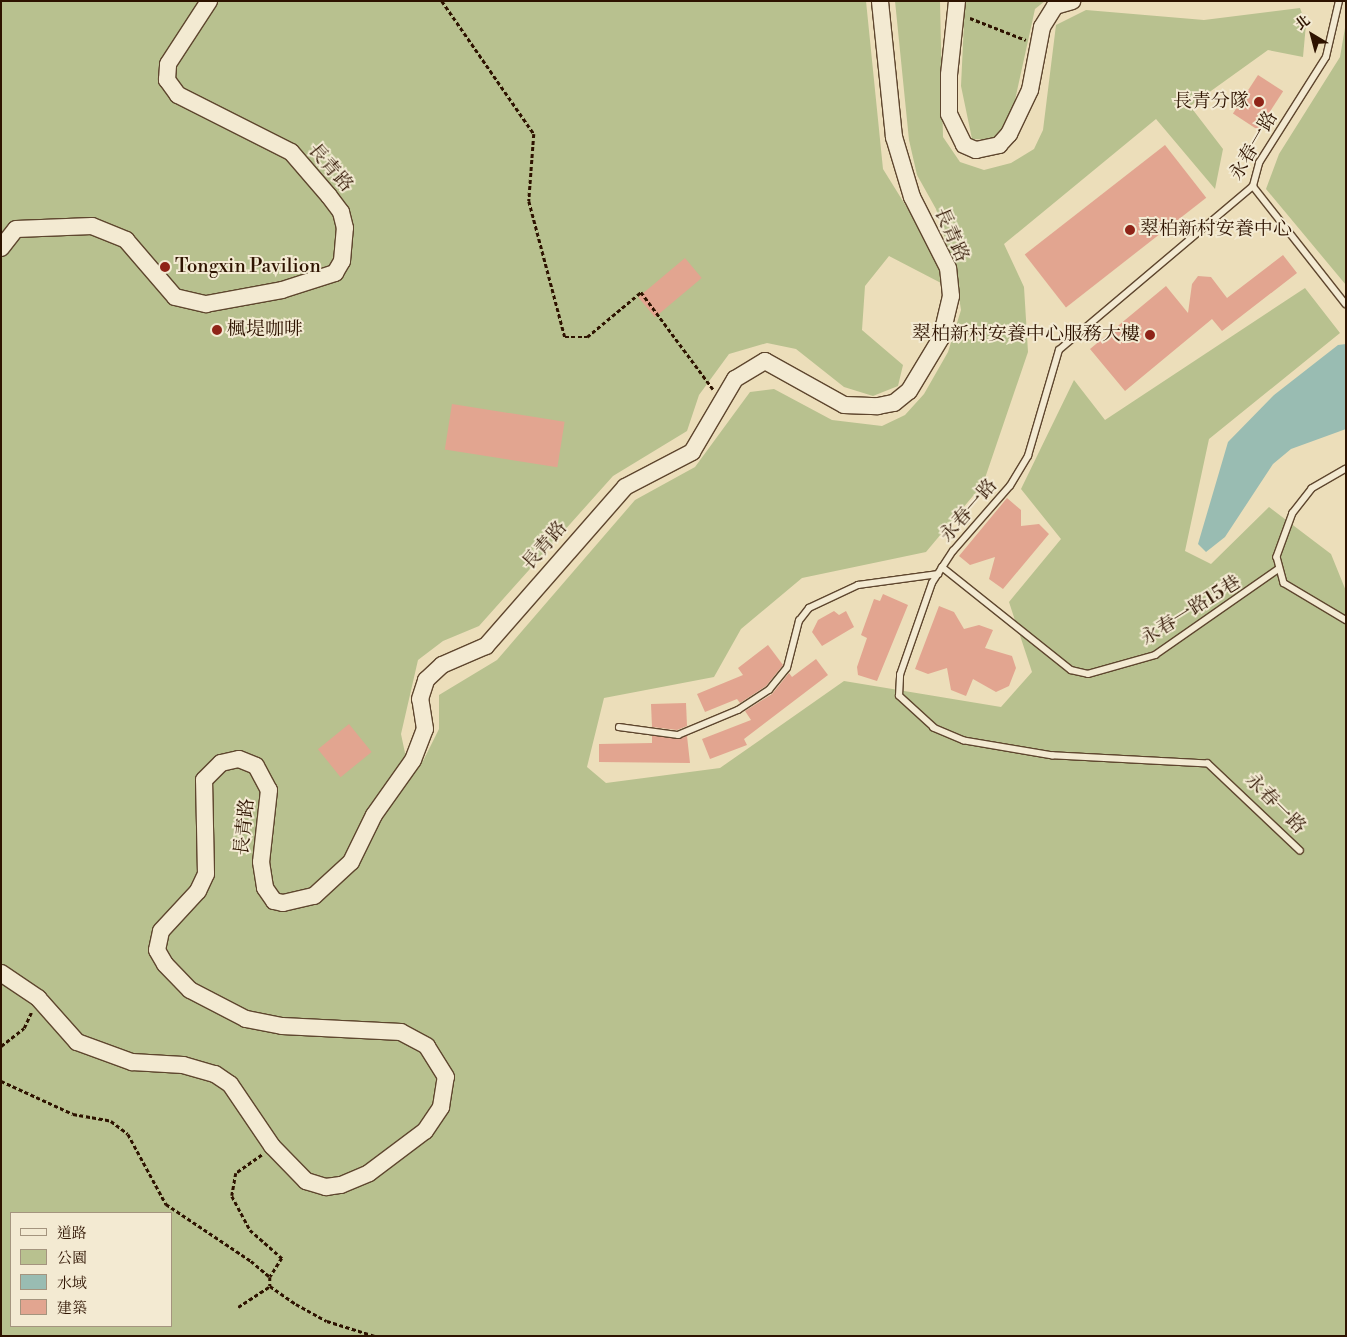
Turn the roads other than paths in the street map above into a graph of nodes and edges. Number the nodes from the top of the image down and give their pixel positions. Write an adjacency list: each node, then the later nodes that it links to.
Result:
1 (209, 1): 7 (street, 長青路)
2 (880, 1): 16 (street, 長青路)
3 (1072, 1): 5 (street)
4 (1340, 1): 6 (lane, 永春一路)
5 (957, 8)
6 (1253, 186): 8 (lane); 10 (lane, 永春一路)
7 (1, 248)
8 (1346, 304)
9 (1346, 469): 11 (lane)
10 (942, 567): 11 (lane, 永春一路15巷); 12 (lane, 永春一路)
11 (1277, 570): 13 (lane)
12 (938, 574): 14 (lane); 15 (lane, 永春一路)
13 (1346, 620)
14 (619, 728)
15 (1300, 851)
16 (1, 973)

